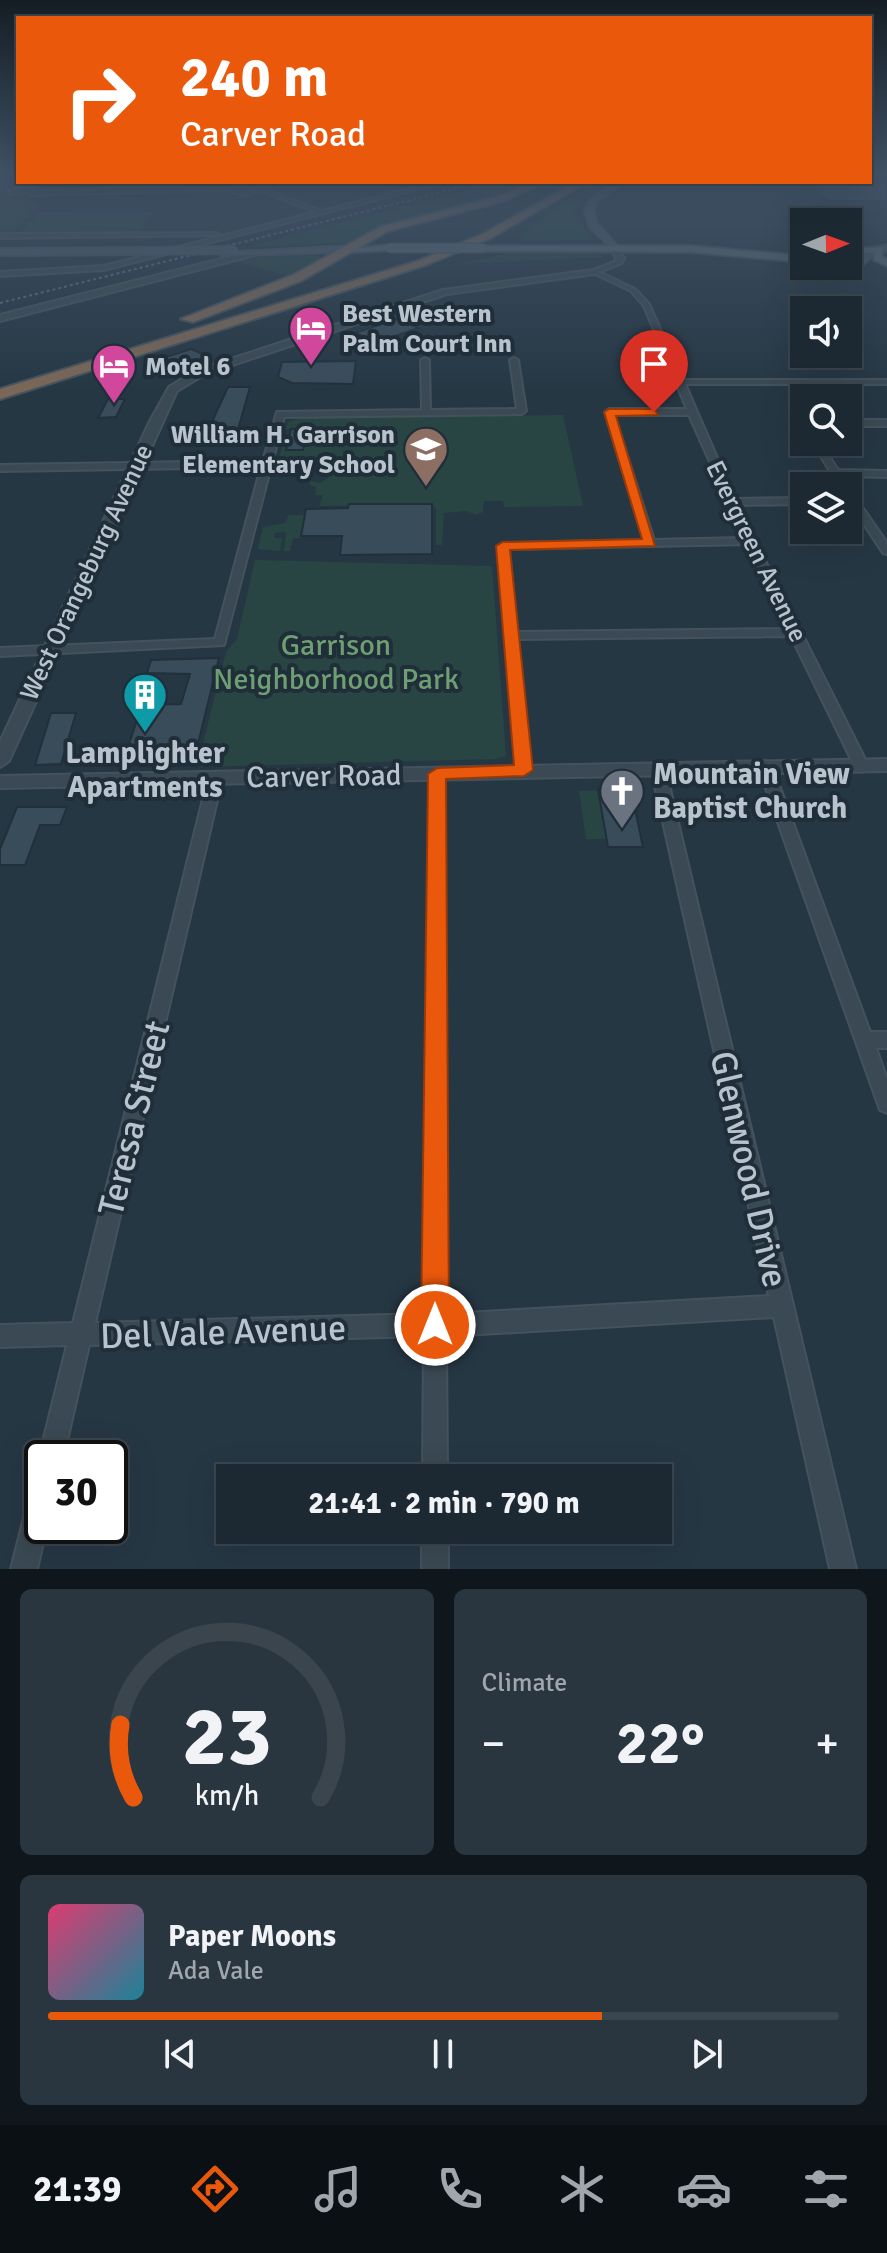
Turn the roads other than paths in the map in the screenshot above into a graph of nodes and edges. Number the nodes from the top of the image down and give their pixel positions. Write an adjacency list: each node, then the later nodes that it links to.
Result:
1 (195, 244): 22 (street)
2 (361, 244): 11 (highway)
3 (436, 244): 28 (highway)
4 (468, 244): 29 (highway)
5 (509, 244): 10 (highway)
6 (611, 244): 9 (main road)
7 (673, 244): 9 (main road)
8 (681, 244): 14 (main road)
9 (614, 247): 10 (main road); 17 (main road); 21 (street)
10 (505, 248): 11 (main road, bridge); 29 (highway)
11 (354, 249): 15 (main road); 16 (main road, bridge); 28 (highway)
12 (883, 249): 13 (main road); 18 (main road); 20 (main road)
13 (862, 251)
14 (790, 252)
15 (252, 253): 16 (main road, bridge); 23 (street)
16 (0, 254)
17 (790, 254)
18 (862, 259)
19 (862, 264): 20 (main road)
20 (887, 267)
21 (595, 272): 26 (street, Evergreen Avenue); 35 (street, West Orangeburg Avenue)
22 (0, 274)
23 (0, 316)
24 (425, 360): 30 (street)
25 (514, 360): 30 (street)
26 (678, 382): 27 (street); 31 (street, Evergreen Avenue)
27 (887, 382)
28 (0, 383)
29 (7, 392)
30 (426, 412): 34 (street)
31 (691, 412): 40 (street, Evergreen Avenue); 44 (street)
32 (862, 423): 33 (street)
33 (887, 423)
34 (267, 464): 35 (street); 48 (street)
35 (134, 466): 36 (street); 48 (street, West Orangeburg Avenue)
36 (0, 468)
37 (862, 474): 38 (street)
38 (887, 474)
39 (790, 501): 40 (street)
40 (731, 502): 43 (street, Evergreen Avenue)
41 (862, 512): 42 (street)
42 (882, 533): 45 (street)
43 (750, 541): 44 (street); 46 (street, Evergreen Avenue)
44 (650, 543): 47 (street)
45 (887, 551)
46 (796, 632): 47 (street); 51 (street, Evergreen Avenue)
47 (511, 636): 55 (street)
48 (48, 651): 49 (street); 50 (street, West Orangeburg Avenue)
49 (0, 652)
50 (0, 761)
51 (861, 765): 52 (street, Carver Road); 53 (street, Carver Road)
52 (887, 765)
53 (765, 766): 54 (street, Carver Road); 59 (street)
54 (658, 768): 55 (street, Carver Road); 62 (street, Glenwood Drive)
55 (524, 770): 56 (street, Carver Road)
56 (437, 774): 57 (street, Carver Road); 63 (street)
57 (215, 779): 58 (street, Carver Road); 64 (street, Teresa Street)
58 (0, 782)
59 (865, 1040): 60 (street); 61 (street)
60 (887, 1040)
61 (887, 1104)
62 (782, 1306): 63 (street, Del Vale Avenue); 72 (street, Glenwood Drive)
63 (435, 1325): 64 (street, Del Vale Avenue); 67 (street)
64 (80, 1335): 65 (street, Del Vale Avenue); 66 (street, Teresa Street)
65 (0, 1336)
66 (55, 1440)
67 (435, 1464)
68 (30, 1544): 70 (street)
69 (435, 1544): 71 (street)
70 (24, 1569)
71 (435, 1569)
72 (843, 1569)

